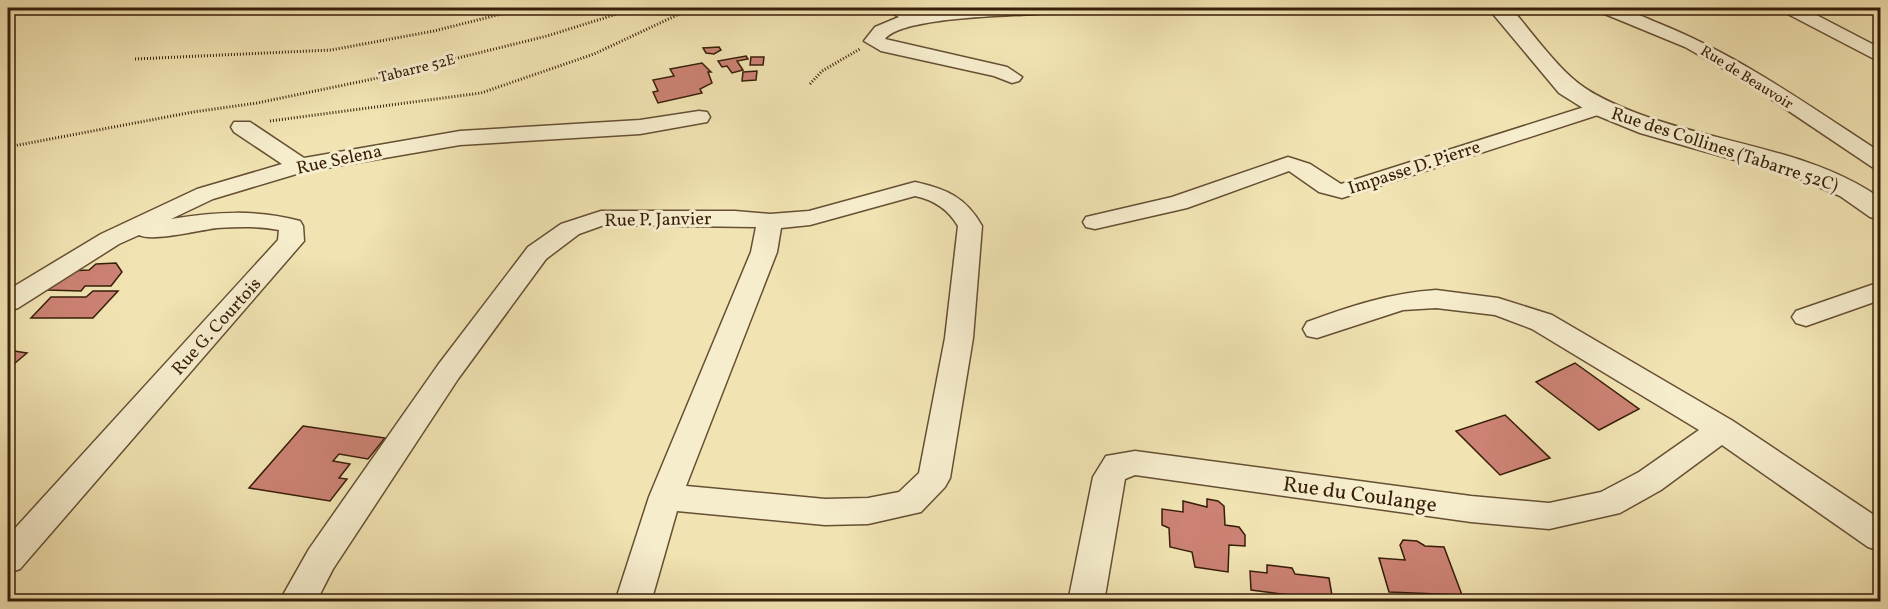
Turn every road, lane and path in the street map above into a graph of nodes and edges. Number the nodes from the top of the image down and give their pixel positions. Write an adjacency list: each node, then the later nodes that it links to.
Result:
1 (525, 8): 12 (path)
2 (636, 8): 18 (path, Tabarre 52E)
3 (692, 8): 17 (path)
4 (896, 8): 9 (street)
5 (1050, 8): 9 (street)
6 (1498, 8): 15 (street, Rue des Collines (Tabarre 52C))
7 (1606, 8): 19 (street, Rue de Beauvoir)
8 (1790, 8): 11 (street)
9 (914, 18): 10 (street)
10 (874, 41): 13 (street); 14 (path)
11 (1881, 56)
12 (135, 59)
13 (1012, 77)
14 (810, 84)
15 (1600, 108): 21 (street, Rue des Collines (Tabarre 52C)); 23 (street, Impasse D. Pierre)
16 (699, 117): 20 (street, Rue Selena)
17 (242, 127): 20 (street)
18 (8, 147)
19 (1881, 162)
20 (300, 166): 24 (street, Rue Selena)
21 (1881, 211)
22 (770, 221): 30 (street); 30 (street, Rue P. Janvier); 33 (street, Rue P. Janvier)
23 (1095, 222)
24 (110, 239): 26 (street, Rue Selena); 32 (street, Rue G. Courtois)
25 (1881, 291): 27 (street)
26 (8, 302)
27 (1806, 317)
28 (1317, 329): 29 (street)
29 (1722, 429): 31 (street); 35 (street, Rue du Coulange)
30 (665, 497): 34 (street)
31 (1881, 537)
32 (8, 559)
33 (297, 602)
34 (633, 602)
35 (1086, 602)

